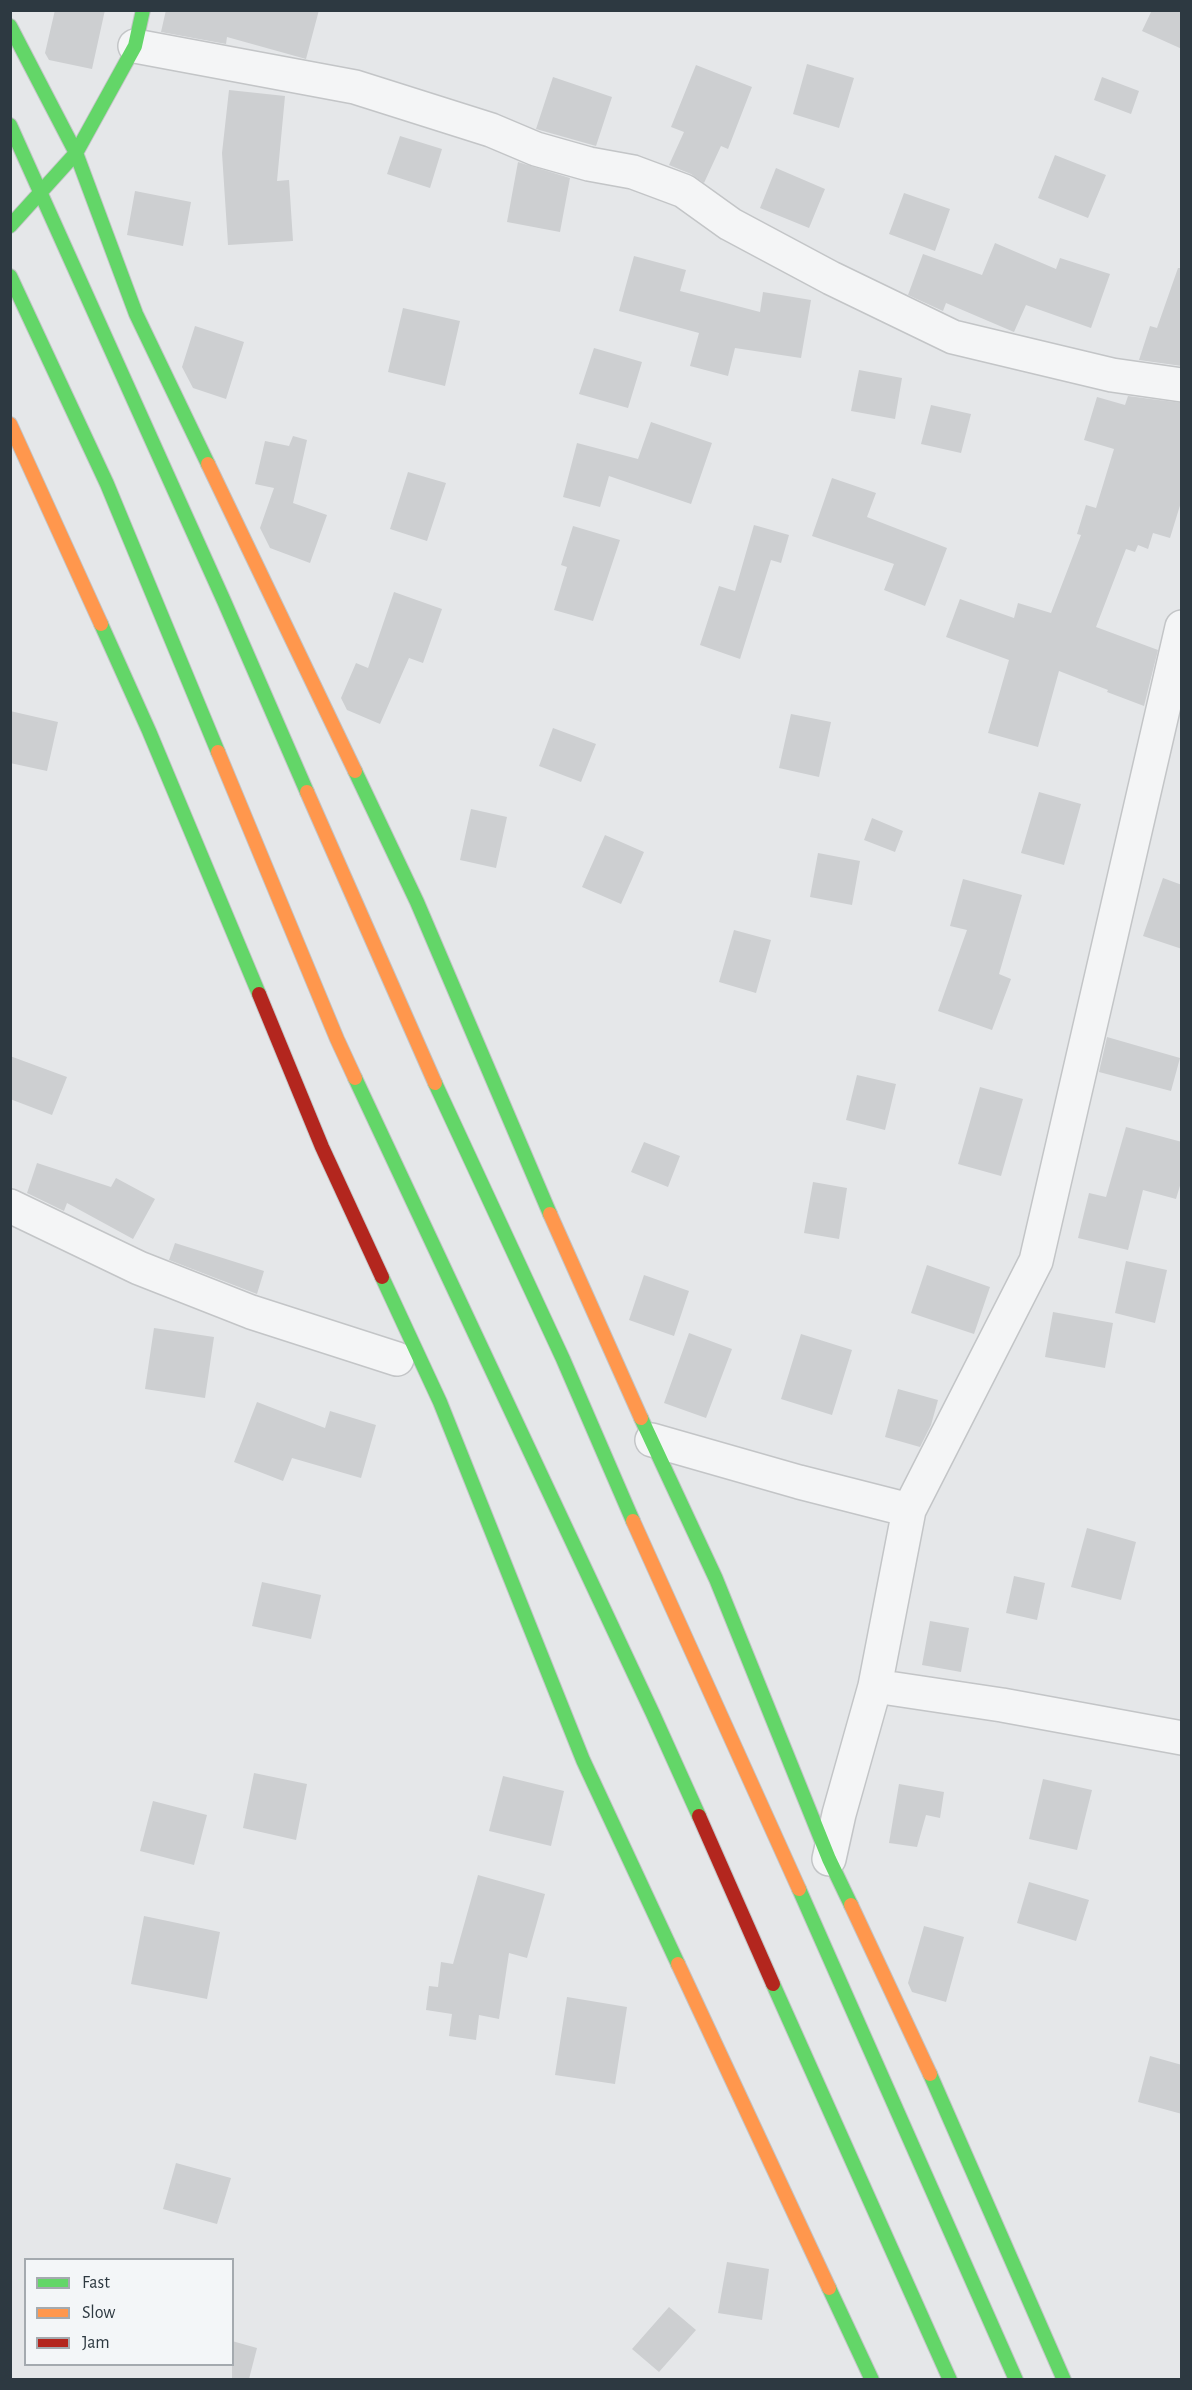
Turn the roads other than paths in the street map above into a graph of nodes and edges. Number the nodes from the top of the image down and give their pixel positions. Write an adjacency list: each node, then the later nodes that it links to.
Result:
1 (143, 10): 3 (main road)
2 (10, 26): 5 (main road)
3 (135, 46): 5 (main road); 9 (street)
4 (10, 125): 6 (main road)
5 (76, 153): 6 (main road); 14 (main road)
6 (41, 191): 7 (main road); 21 (main road)
7 (10, 226)
8 (10, 276): 20 (main road)
9 (1182, 385)
10 (10, 424): 19 (main road)
11 (1182, 627): 15 (street)
12 (10, 1206): 13 (street)
13 (397, 1359)
14 (652, 1440): 15 (street); 18 (main road)
15 (909, 1510): 16 (street)
16 (875, 1686): 17 (street); 18 (street)
17 (1182, 1738)
18 (829, 1859): 22 (main road)
19 (872, 2379)
20 (950, 2379)
21 (1016, 2379)
22 (1064, 2379)

